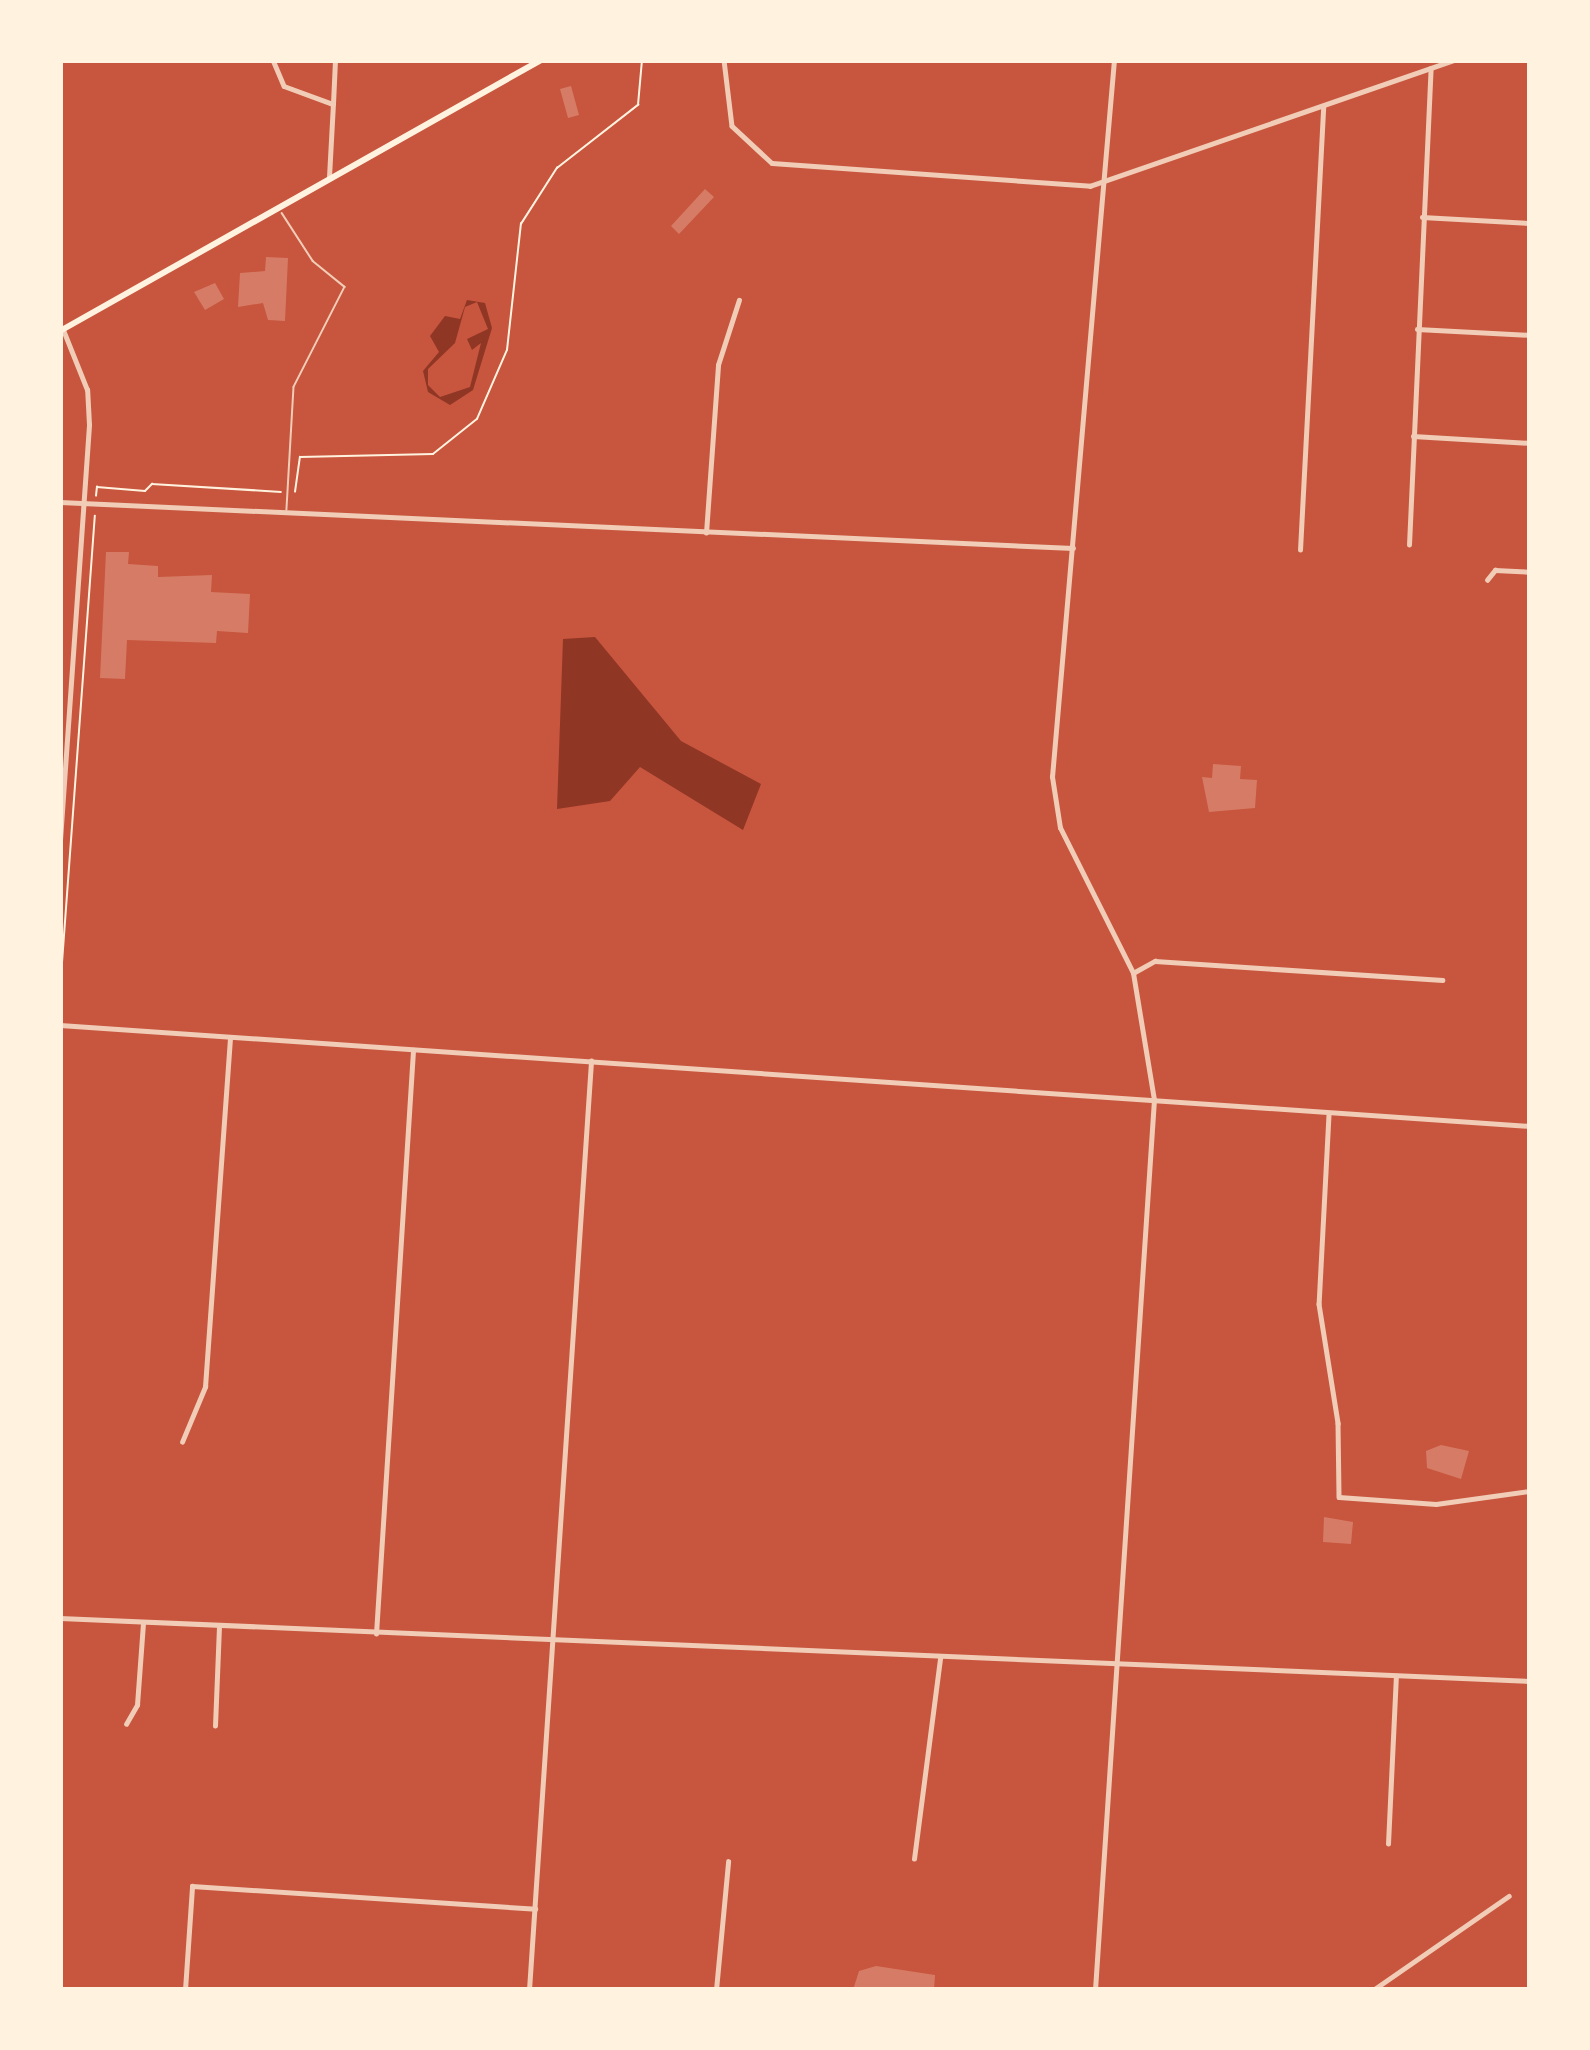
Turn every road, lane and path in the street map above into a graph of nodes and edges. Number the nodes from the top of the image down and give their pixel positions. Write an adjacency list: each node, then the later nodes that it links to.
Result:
1 (272, 60): 8 (street)
2 (335, 60): 8 (street)
3 (541, 60): 10 (main road)
4 (724, 60): 11 (street)
5 (1114, 60): 11 (street)
6 (1454, 60): 7 (street)
7 (1431, 69): 9 (street); 13 (street)
8 (333, 104): 10 (street)
9 (1323, 107): 11 (street); 27 (street)
10 (329, 179): 12 (main road)
11 (1104, 186): 26 (street)
12 (278, 208): 17 (main road); 23 (lane)
13 (1421, 217): 14 (street); 16 (street)
14 (1530, 223)
15 (740, 301): 24 (street)
16 (1417, 329): 18 (street); 19 (street)
17 (61, 331): 22 (street)
18 (1530, 335)
19 (1413, 436): 20 (street); 25 (street)
20 (1530, 443)
21 (60, 502): 22 (street)
22 (82, 503): 23 (street); 30 (street)
23 (286, 514): 24 (street)
24 (706, 533): 26 (street)
25 (1408, 545)
26 (1073, 548): 32 (street)
27 (1300, 550)
28 (1530, 572): 29 (street)
29 (1487, 580)
30 (62, 791): 31 (street)
31 (60, 840)
32 (1133, 973): 33 (street); 38 (street)
33 (1442, 980)
34 (60, 1025): 35 (street)
35 (230, 1039): 36 (street); 41 (street)
36 (413, 1050): 37 (street); 46 (street)
37 (591, 1061): 38 (street); 47 (street)
38 (1154, 1100): 39 (street); 49 (street)
39 (1329, 1115): 40 (street); 42 (street)
40 (1530, 1126)
41 (182, 1442)
42 (1530, 1491)
43 (60, 1618): 44 (street)
44 (143, 1623): 45 (street); 52 (street)
45 (219, 1627): 46 (street); 53 (street)
46 (376, 1634): 47 (street)
47 (556, 1642): 48 (street); 58 (street)
48 (940, 1658): 49 (street); 55 (street)
49 (1115, 1663): 50 (street); 62 (street)
50 (1396, 1676): 51 (street); 54 (street)
51 (1530, 1682)
52 (126, 1724)
53 (215, 1726)
54 (1388, 1844)
55 (914, 1859)
56 (728, 1862): 61 (street)
57 (1509, 1896): 63 (street)
58 (535, 1910): 59 (street); 60 (street)
59 (184, 1990)
60 (529, 1990)
61 (716, 1990)
62 (1095, 1990)
63 (1373, 1990)

